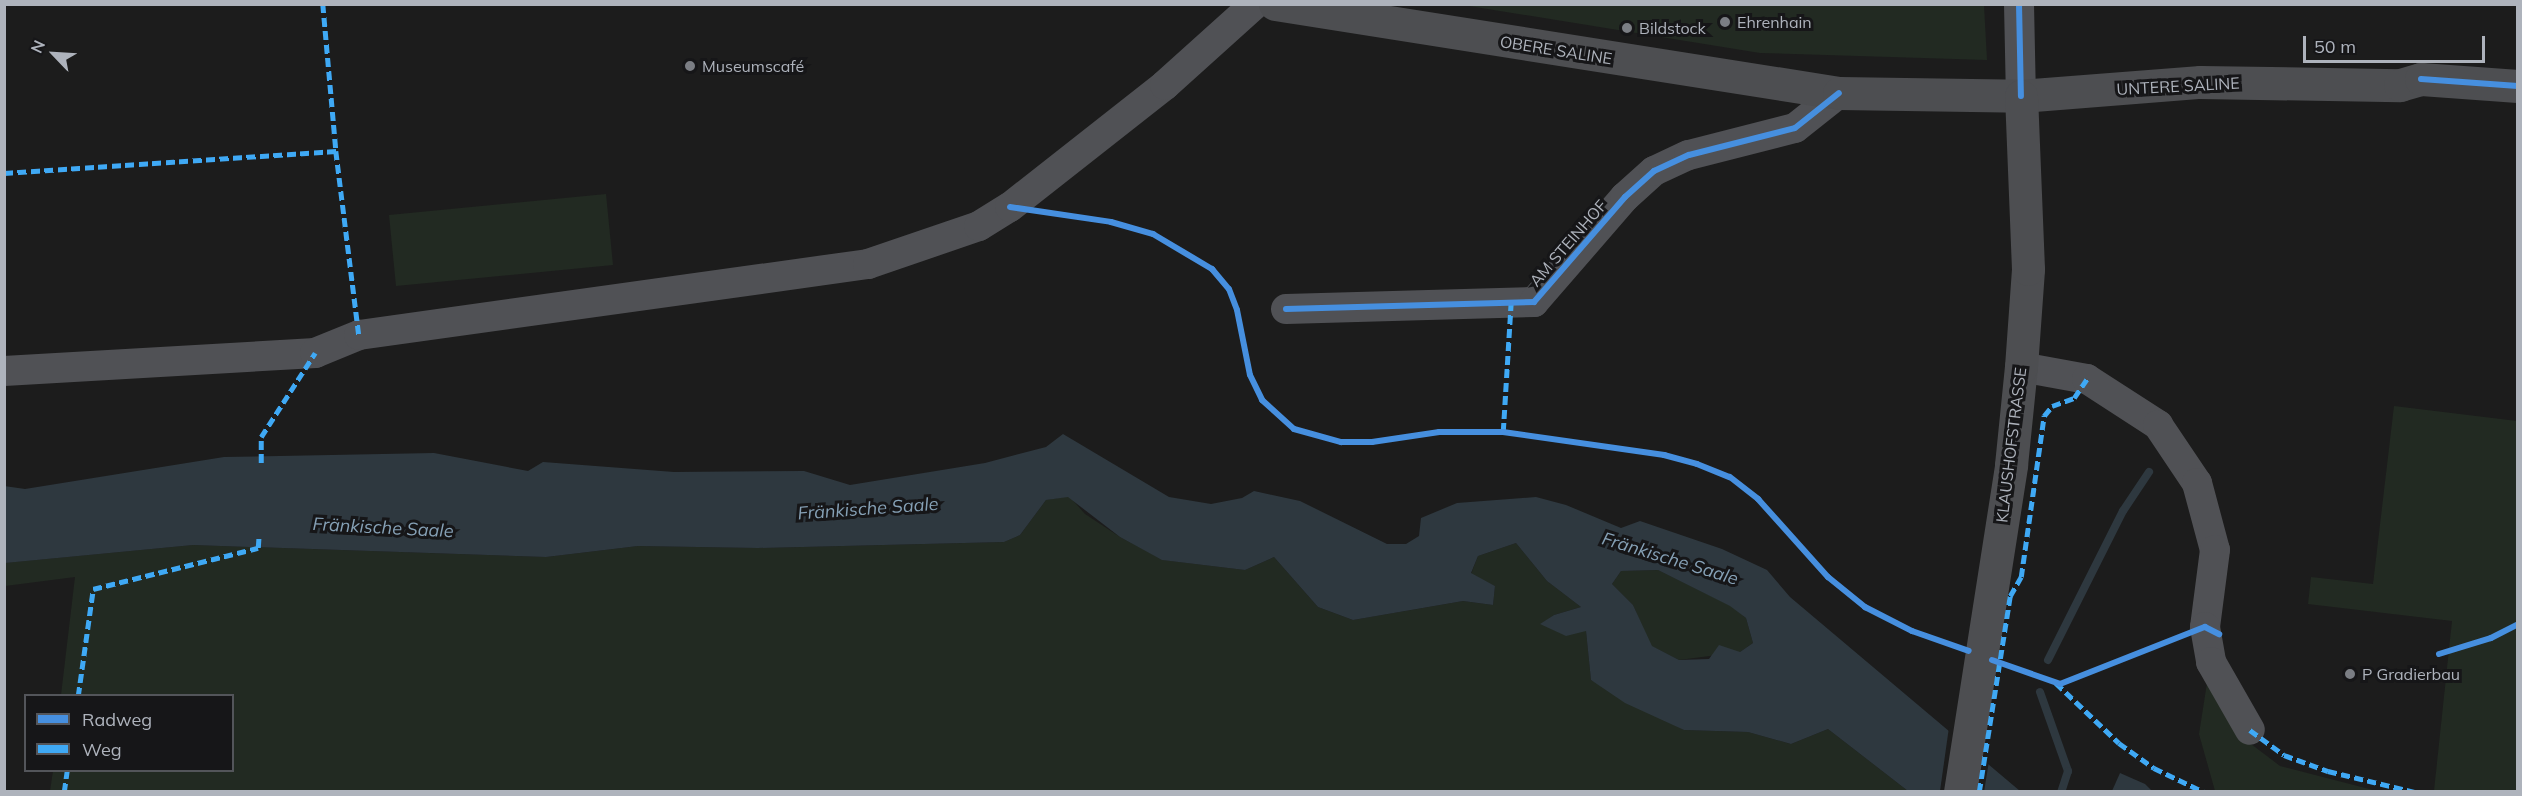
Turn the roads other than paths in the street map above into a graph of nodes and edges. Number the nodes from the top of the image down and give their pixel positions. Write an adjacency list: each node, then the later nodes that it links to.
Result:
1 (1255, 4): 9 (street)
2 (1275, 4): 5 (main road, OBERE SALINE)
3 (2019, 4): 6 (street)
4 (2517, 86): 6 (main road, UNTERE SALINE)
5 (1839, 93): 6 (main road, UNTERE SALINE); 7 (street, AM STEINHOF)
6 (2021, 96): 8 (main road, KLAUSHOFSTRASSE)
7 (1286, 309)
8 (2021, 367): 10 (street); 11 (main road, KLAUSHOFSTRASSE)
9 (4, 371)
10 (2250, 730)
11 (1960, 792)

